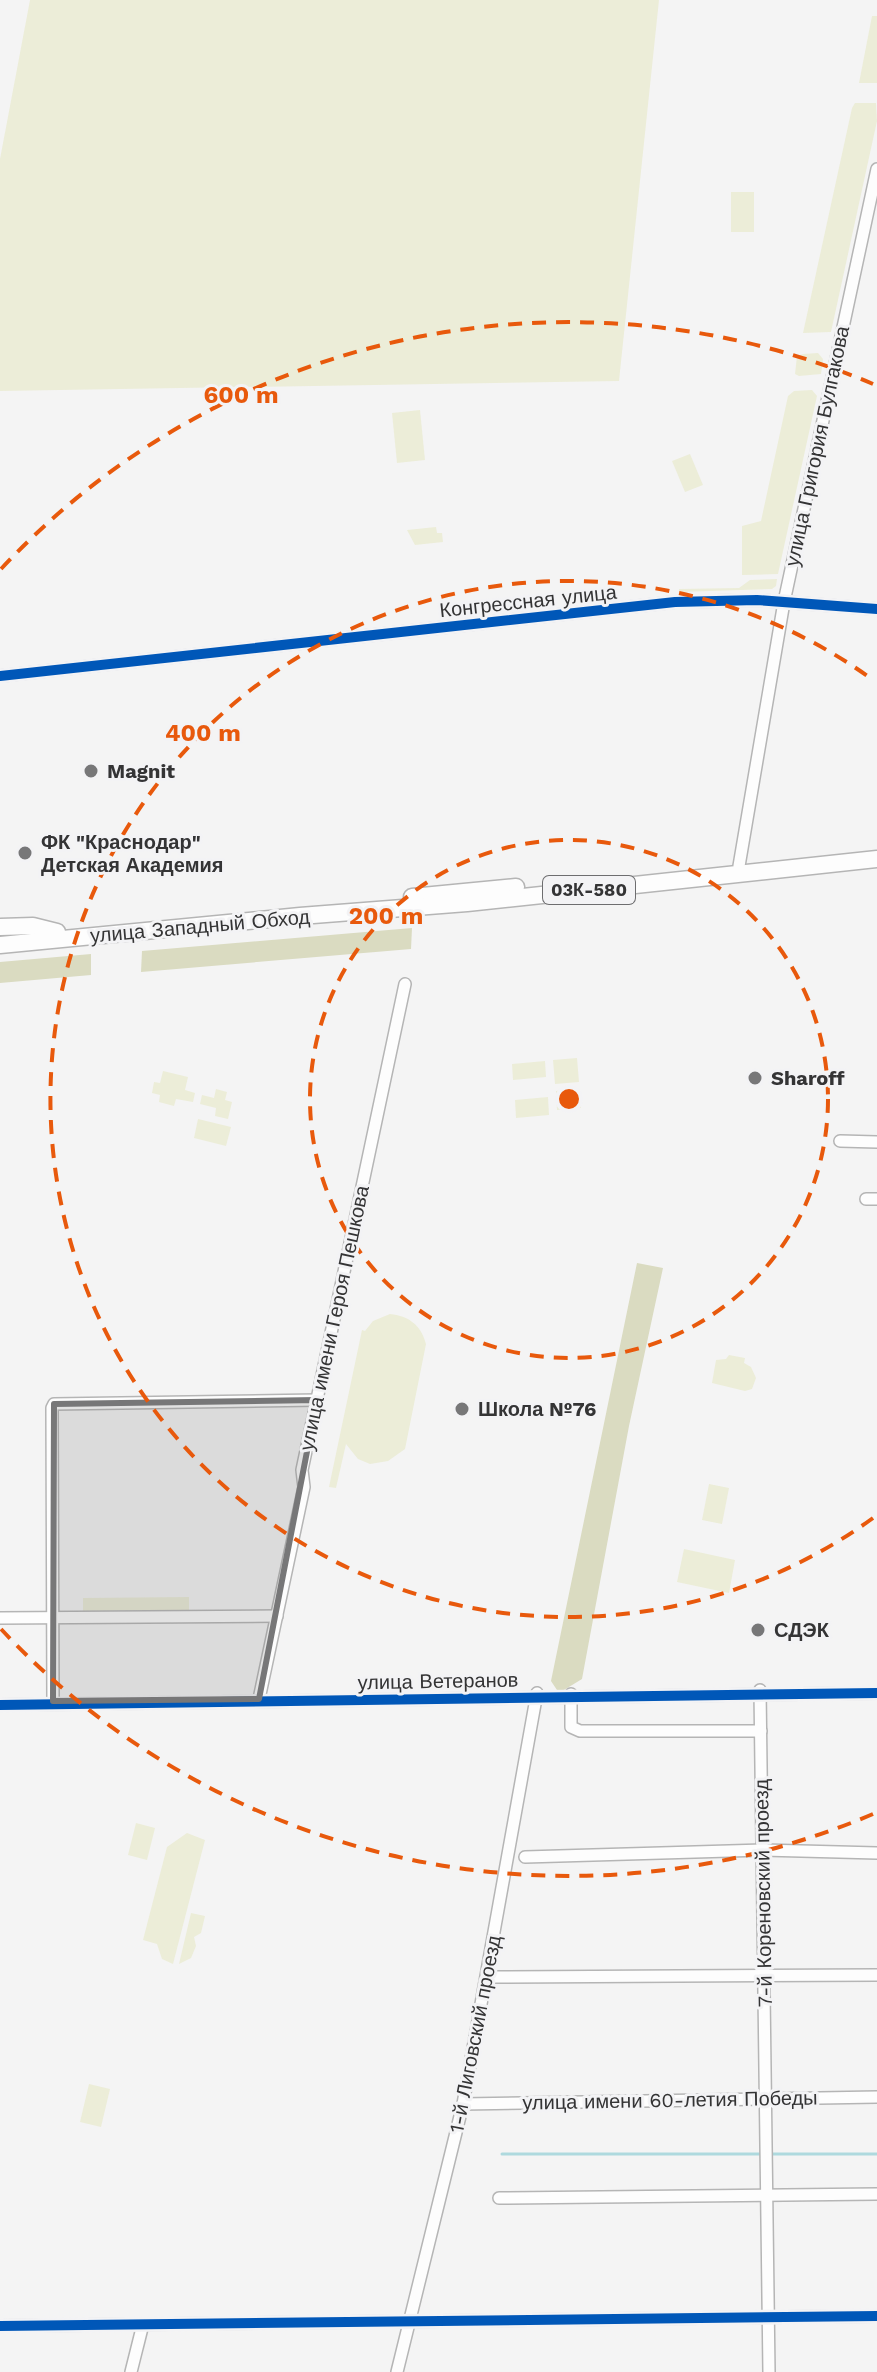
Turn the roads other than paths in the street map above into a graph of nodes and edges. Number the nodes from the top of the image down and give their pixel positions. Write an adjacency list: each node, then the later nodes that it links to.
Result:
1 (877, 169): 2 (street, улица Григория Булгакова)
2 (784, 602): 3 (street, Конгрессная улица); 4 (street, Конгрессная улица); 7 (street, улица Григория Булгакова)
3 (877, 609)
4 (0, 676)
5 (877, 852): 7 (highway, улица Западный Обход / 03К-580)
6 (877, 859): 11 (highway, улица Западный Обход / 03К-580)
7 (739, 866): 9 (highway, улица Западный Обход / 03К-580)
8 (0, 927): 9 (highway)
9 (57, 932): 10 (highway, улица Западный Обход / 03К-580)
10 (0, 938)
11 (0, 945)
12 (405, 984): 15 (street, улица имени Героя Пешкова)
13 (840, 1141): 14 (street)
14 (877, 1142)
15 (317, 1400): 16 (street, улица имени Героя Пешкова); 18 (street)
16 (277, 1616): 18 (street); 23 (street, улица имени Героя Пешкова)
17 (0, 1618): 18 (street)
18 (53, 1618): 24 (street)
19 (877, 1691): 20 (street, улица Ветеранов)
20 (760, 1692): 22 (street, улица Ветеранов); 26 (street, 7-й Кореновский проезд)
21 (537, 1695): 22 (street, улица Ветеранов); 23 (street, улица Ветеранов); 25 (street, улица Ветеранов); 32 (street, 1-й Лиговский проезд)
22 (571, 1696): 26 (street)
23 (259, 1699): 24 (street, улица Ветеранов)
24 (53, 1701): 25 (street, улица Ветеранов)
25 (0, 1704)
26 (761, 1731): 27 (street, 7-й Кореновский проезд)
27 (763, 1850): 28 (street); 29 (street); 31 (street, 7-й Кореновский проезд)
28 (877, 1853)
29 (525, 1857)
30 (877, 1975): 31 (street)
31 (764, 1976): 32 (street); 33 (street, 7-й Кореновский проезд)
32 (487, 1977): 35 (street, 1-й Лиговский проезд)
33 (764, 2097): 34 (street, улица имени 60-летия Победы); 35 (street, улица имени 60-летия Победы); 37 (street)
34 (877, 2097)
35 (463, 2104): 41 (street, 1-й Лиговский проезд)
36 (877, 2194): 37 (street)
37 (767, 2195): 38 (street); 39 (street)
38 (499, 2198)
39 (769, 2316): 40 (street); 41 (street); 46 (street)
40 (877, 2316)
41 (409, 2320): 42 (street); 45 (street, 1-й Лиговский проезд)
42 (143, 2324): 43 (street); 44 (street)
43 (0, 2326)
44 (131, 2372)
45 (397, 2372)
46 (769, 2372)

